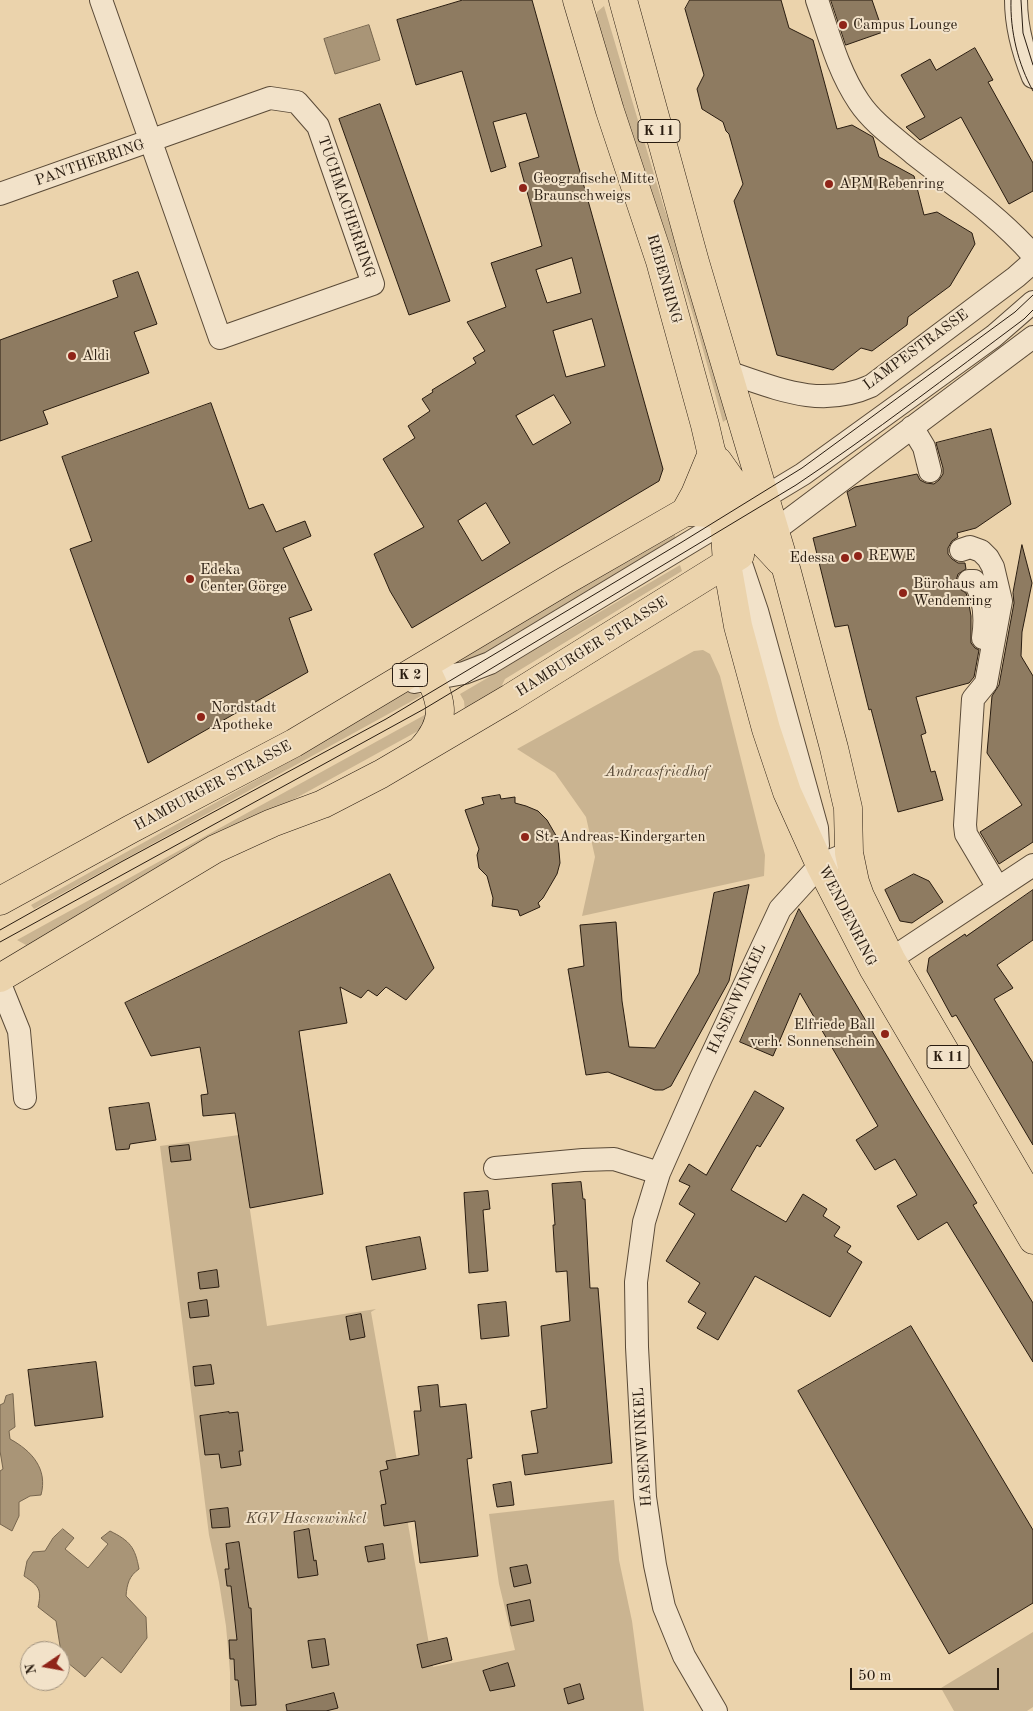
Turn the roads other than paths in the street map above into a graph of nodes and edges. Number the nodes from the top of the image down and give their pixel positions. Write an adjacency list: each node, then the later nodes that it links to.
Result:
1 (101, 0): 7 (street, PANTHERRING)
2 (577, 0): 15 (main road, REBENRING / K 11)
3 (623, 0): 13 (main road, REBENRING / K 11)
4 (817, 0): 9 (street)
5 (1016, 0): 6 (street)
6 (1033, 76)
7 (151, 142): 7 (street, TUCHMACHERRING); 8 (street, PANTHERRING)
8 (0, 194)
9 (1033, 255)
10 (1033, 262): 13 (street, LAMPESTRASSE)
11 (1033, 302): 17 (street)
12 (1033, 337): 14 (street)
13 (727, 372): 17 (main road, REBENRING / K 11)
14 (912, 427): 16 (street); 19 (street)
15 (712, 454): 17 (main road, REBENRING / K 11); 18 (main road)
16 (930, 472)
17 (739, 504): 18 (main road); 19 (main road, REBENRING / K 11); 19 (main road); 21 (main road, REBENRING / K 11); 23 (street)
18 (685, 512): 23 (main road, HAMBURGER STRASSE / K 2)
19 (768, 536): 21 (main road, HAMBURGER STRASSE); 26 (main road, WENDENRING / K 11)
20 (961, 550): 24 (street)
21 (733, 559): 25 (main road, HAMBURGER STRASSE); 27 (main road, WENDENRING / K 11)
22 (969, 581): 24 (street)
23 (428, 673): 25 (main road, HAMBURGER STRASSE); 30 (main road, HAMBURGER STRASSE / K 2)
24 (973, 699): 29 (street)
25 (420, 751): 32 (main road, HAMBURGER STRASSE)
26 (848, 853): 27 (street, HASENWINKEL); 31 (main road, WENDENRING / K 11)
27 (820, 865): 36 (street, HASENWINKEL); 38 (main road, WENDENRING / K 11)
28 (1033, 865): 29 (street)
29 (998, 888): 31 (street)
30 (0, 901)
31 (891, 959): 37 (main road, WENDENRING / K 11)
32 (0, 978)
33 (0, 984): 34 (street)
34 (25, 1098)
35 (495, 1168): 36 (street)
36 (659, 1173): 39 (street, HASENWINKEL)
37 (1033, 1202)
38 (1033, 1240)
39 (716, 1711)

